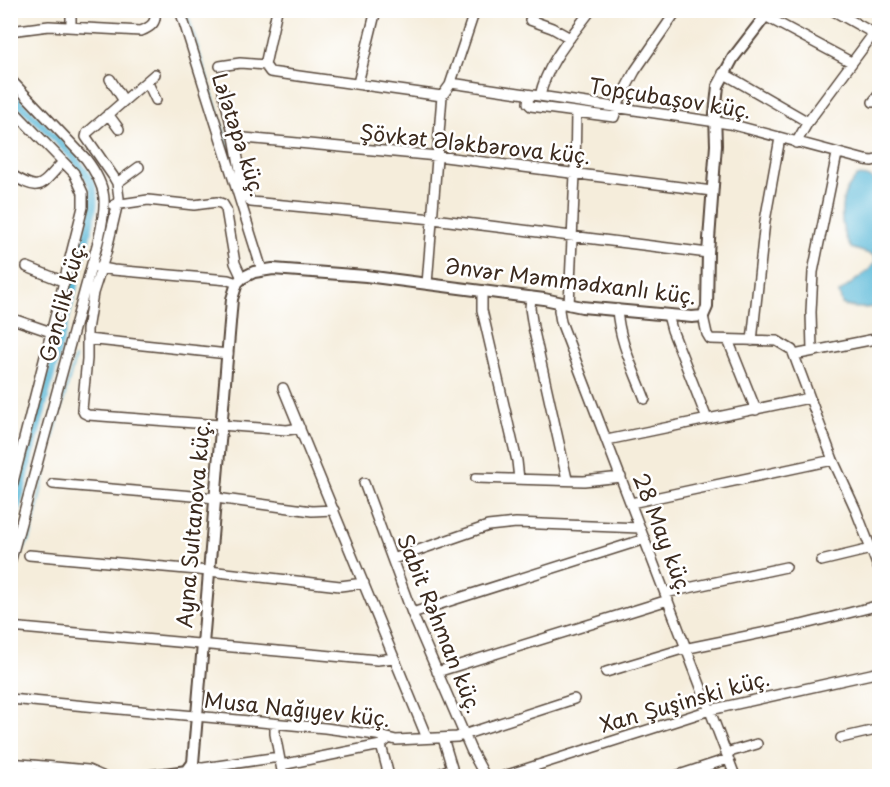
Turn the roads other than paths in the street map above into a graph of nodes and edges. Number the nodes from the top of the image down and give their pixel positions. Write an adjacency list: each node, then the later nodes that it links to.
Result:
1 (71, 10): 12 (street)
2 (154, 10): 12 (street)
3 (180, 10): 60 (street, Lələtəpə küç.)
4 (277, 10): 17 (street)
5 (376, 10): 25 (street)
6 (475, 10): 24 (street)
7 (591, 10): 15 (street)
8 (677, 10): 35 (street)
9 (832, 10): 13 (street)
10 (767, 13): 16 (street); 19 (street)
11 (530, 20): 15 (street)
12 (71, 27): 14 (street)
13 (876, 29): 16 (street)
14 (10, 31)
15 (570, 38): 30 (street)
16 (851, 62): 39 (street)
17 (265, 65): 18 (street); 25 (street)
18 (220, 66)
19 (723, 73): 38 (street); 39 (street)
20 (155, 74): 23 (street)
21 (10, 79): 54 (street, Gənclik küç.)
22 (110, 79): 32 (street)
23 (147, 81): 31 (street); 32 (street)
24 (452, 82): 28 (street, Topçubaşov küç.); 29 (street)
25 (358, 83): 29 (street)
26 (222, 91): 41 (street)
27 (879, 93): 33 (street)
28 (528, 95): 30 (street, Topçubaşov küç.); 36 (street)
29 (442, 96): 45 (street)
30 (540, 96): 35 (street, Topçubaşov küç.)
31 (156, 100)
32 (124, 101): 37 (street)
33 (873, 102)
34 (10, 106): 47 (street, Gənclik küç.)
35 (618, 109): 36 (street); 38 (street, Topçubaşov küç.)
36 (576, 112): 50 (street, 28 May küç.)
37 (108, 114): 40 (street); 51 (street)
38 (716, 122): 42 (street, Topçubaşov küç.); 52 (street)
39 (808, 122): 43 (street)
40 (119, 129)
41 (234, 137): 45 (street, Şövkət Ələkbərova küç.); 55 (street)
42 (780, 138): 43 (street, Topçubaşov küç.); 75 (street)
43 (796, 143): 44 (street, Topçubaşov küç.)
44 (837, 154): 46 (street, Topçubaşov küç.); 76 (street)
45 (437, 156): 50 (street, Şövkət Ələkbərova küç.); 55 (street)
46 (879, 159)
47 (63, 162): 49 (street); 62 (street, Gənclik küç.)
48 (139, 167): 51 (street)
49 (10, 174)
50 (575, 174): 52 (street, Şövkət Ələkbərova küç.); 56 (street, 28 May küç.)
51 (117, 183): 53 (street)
52 (712, 190): 57 (street)
53 (118, 205): 54 (street); 59 (street); 61 (street)
54 (105, 206): 59 (street, Gənclik küç.)
55 (433, 219): 56 (street); 63 (street)
56 (572, 236): 57 (street); 66 (street, 28 May küç.)
57 (708, 254): 69 (street)
58 (27, 267): 62 (street)
59 (96, 267): 61 (street); 73 (street); 104 (street, Gənclik küç.)
60 (262, 270): 61 (street, Ənvər Məmmədxanlı küç.); 63 (street, Ənvər Məmmədxanlı küç.)
61 (240, 280): 77 (street, Ayna Sultanova küç.)
62 (65, 282): 71 (street, Gənclik küç.)
63 (428, 285): 64 (street, Ənvər Məmmədxanlı küç.)
64 (482, 291): 65 (street, Ənvər Məmmədxanlı küç.); 90 (street)
65 (531, 297): 66 (street, Ənvər Məmmədxanlı küç.); 91 (street)
66 (564, 304): 67 (street, Ənvər Məmmədxanlı küç.); 86 (street, 28 May küç.)
67 (617, 309): 68 (street, Ənvər Məmmədxanlı küç.); 81 (street)
68 (668, 315): 69 (street, Ənvər Məmmədxanlı küç.); 83 (street)
69 (703, 316): 74 (street, Ənvər Məmmədxanlı küç.)
70 (10, 318): 71 (street)
71 (51, 332): 94 (street, Gənclik küç.)
72 (879, 338): 76 (street)
73 (87, 339): 77 (street); 84 (street)
74 (728, 340): 75 (street, Ənvər Məmmədxanlı küç.); 82 (street)
75 (752, 341): 78 (street, Ənvər Məmmədxanlı küç.)
76 (812, 351): 78 (street)
77 (228, 354): 84 (street, Ayna Sultanova küç.)
78 (794, 355): 80 (street)
79 (283, 387): 85 (street)
80 (809, 398): 82 (street); 87 (street)
81 (645, 399)
82 (756, 410): 83 (street)
83 (707, 419): 86 (street)
84 (222, 426): 85 (street); 95 (street, Ayna Sultanova küç.)
85 (300, 428): 97 (street)
86 (607, 440): 88 (street, 28 May küç.)
87 (833, 460): 96 (street); 100 (street)
88 (621, 477): 91 (street); 96 (street, 28 May küç.)
89 (476, 478): 90 (street)
90 (519, 479): 91 (street)
91 (567, 479)
92 (364, 483): 102 (street, Sabit Rəhman küç.)
93 (53, 484): 95 (street)
94 (10, 494)
95 (216, 498): 97 (street); 106 (street, Ayna Sultanova küç.)
96 (631, 504): 98 (street, 28 May küç.)
97 (334, 510): 108 (street)
98 (640, 528): 99 (street, 28 May küç.); 102 (street)
99 (645, 539): 109 (street, 28 May küç.); 111 (street)
100 (871, 549): 103 (street); 107 (street)
101 (29, 555): 106 (street)
102 (393, 559): 111 (street, Sabit Rəhman küç.)
103 (821, 561)
104 (10, 563)
105 (786, 567): 109 (street)
106 (209, 571): 108 (street); 113 (street, Ayna Sultanova küç.)
107 (879, 572)
108 (364, 583): 115 (street)
109 (666, 596): 114 (street, 28 May küç.); 116 (street)
110 (879, 605): 114 (street)
111 (412, 613): 116 (street, Sabit Rəhman küç.)
112 (10, 627): 113 (street)
113 (204, 643): 115 (street); 122 (street, Ayna Sultanova küç.)
114 (686, 648): 117 (street); 121 (street, 28 May küç.)
115 (394, 658): 126 (street)
116 (437, 672): 125 (street, Sabit Rəhman küç.)
117 (606, 672)
118 (879, 672): 121 (street, Xan Şuşinski küç.)
119 (10, 699): 122 (street, Musa Nağıyev küç.)
120 (574, 699): 125 (street, Musa Nağıyev küç.)
121 (710, 710): 131 (street, 28 May küç.); 142 (street, Xan Şuşinski küç.)
122 (197, 717): 123 (street, Musa Nağıyev küç.); 134 (street, Ayna Sultanova küç.)
123 (275, 724): 129 (street, Musa Nağıyev küç.); 132 (street)
124 (879, 729): 128 (street)
125 (465, 736): 127 (street, Musa Nağıyev küç.); 141 (street, Sabit Rəhman küç.)
126 (428, 738): 127 (street, Musa Nağıyev küç.); 129 (street, Musa Nağıyev küç.)
127 (443, 738): 136 (street)
128 (841, 738)
129 (385, 742): 132 (street); 140 (street)
130 (757, 744): 131 (street)
131 (727, 756): 143 (street); 144 (street, 28 May küç.)
132 (280, 761): 135 (street); 139 (street)
133 (10, 763): 137 (street)
134 (191, 767): 135 (street); 138 (street)
135 (210, 772)
136 (441, 773)
137 (102, 777)
138 (149, 777)
139 (283, 777)
140 (389, 777)
141 (485, 777)
142 (504, 777)
143 (676, 777)
144 (735, 777)

